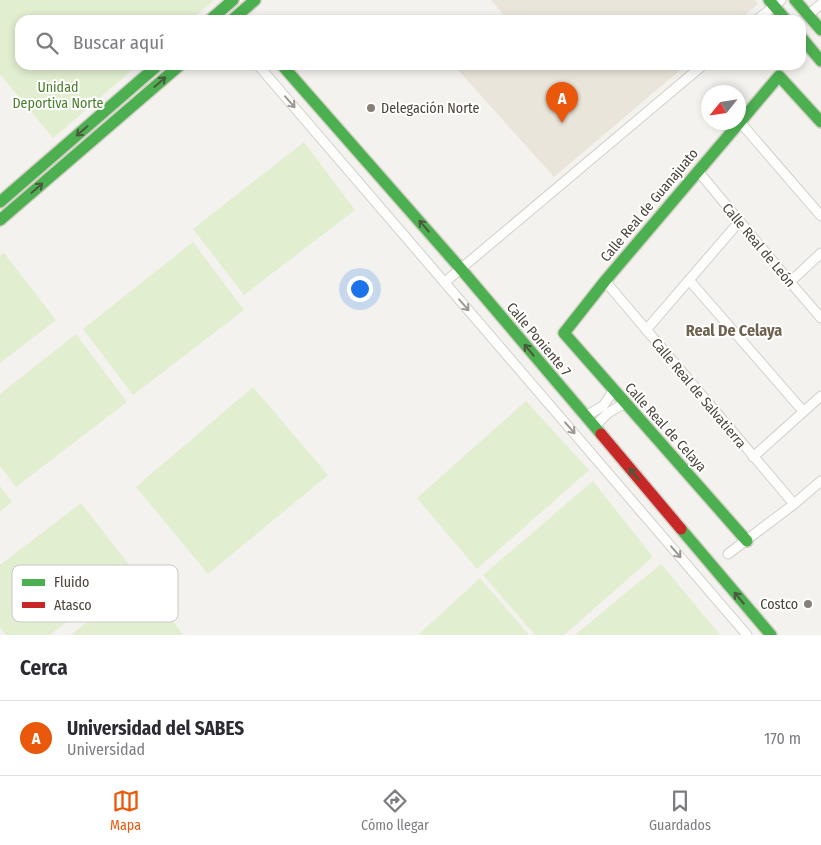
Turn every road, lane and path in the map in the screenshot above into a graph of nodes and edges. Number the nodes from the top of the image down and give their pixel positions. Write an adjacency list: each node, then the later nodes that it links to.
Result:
1 (255, 0): 8 (street)
2 (795, 0): 11 (street)
3 (230, 2): 6 (street); 7 (street)
4 (774, 2): 9 (street); 10 (street)
5 (821, 4): 11 (street)
6 (218, 15)
7 (236, 15)
8 (240, 15)
9 (762, 15)
10 (783, 15)
11 (808, 15): 12 (street)
12 (821, 30)
13 (806, 44): 14 (street)
14 (821, 60)
15 (152, 70): 25 (street, one-way to 25)
16 (174, 70): 27 (street, one-way to 16)
17 (262, 70): 33 (street, one-way to 33)
18 (286, 70): 30 (street, Calle Poniente 7, one-way to 18)
19 (697, 70): 30 (street)
20 (746, 115): 21 (street, Calle Real de Guanajuato)
21 (821, 122)
22 (746, 129): 26 (street)
23 (733, 130): 24 (street, Calle Real de Guanajuato)
24 (698, 171): 28 (street, Calle Real de León); 32 (street, Calle Real de Guanajuato)
25 (0, 202)
26 (821, 216)
27 (0, 220)
28 (739, 222): 31 (street); 34 (street, Calle Real de León)
29 (821, 252): 34 (street)
30 (461, 269): 33 (street); 42 (street, Calle Poniente 7, one-way to 30)
31 (688, 280): 36 (street); 41 (street)
32 (605, 281): 36 (street, Calle Real de Salvatierra); 37 (street, Calle Real de Guanajuato)
33 (445, 282): 49 (street, one-way to 49)
34 (790, 282): 35 (street, Calle Real de León)
35 (821, 318)
36 (646, 330): 44 (street, Calle Real de Salvatierra)
37 (564, 333): 38 (street, Calle Real de Celaya)
38 (614, 390): 40 (street, Calle Real de Celaya); 42 (street)
39 (821, 396): 41 (street)
40 (625, 403): 43 (street); 47 (street, Calle Real de Celaya)
41 (803, 411): 44 (street)
42 (586, 416): 43 (street, Calle Poniente 7)
43 (594, 427): 50 (street, Calle Poniente 7, one-way to 43)
44 (753, 457): 46 (street, Calle Real de Salvatierra)
45 (821, 481): 46 (street)
46 (794, 504): 47 (street)
47 (746, 540): 48 (street)
48 (728, 554)
49 (747, 635)
50 (771, 635)

